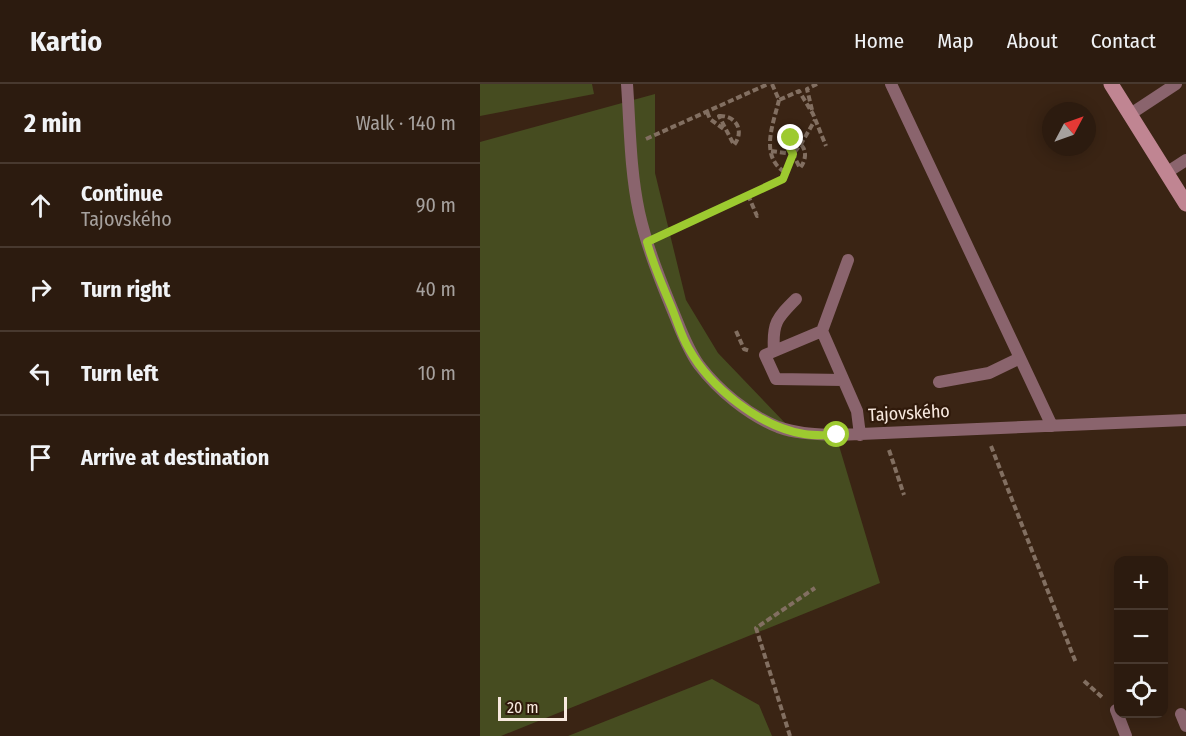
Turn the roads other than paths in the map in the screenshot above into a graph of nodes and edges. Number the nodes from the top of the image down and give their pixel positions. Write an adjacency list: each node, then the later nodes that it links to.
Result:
1 (627, 84): 18 (lane, Tajovského)
2 (891, 84): 13 (lane)
3 (1111, 84): 5 (main road)
4 (1173, 85): 5 (lane)
5 (1129, 115): 7 (main road)
6 (1186, 160): 7 (lane)
7 (1166, 173): 8 (main road)
8 (1186, 204)
9 (848, 260): 11 (lane)
10 (796, 299): 12 (lane)
11 (822, 331): 12 (lane); 14 (lane)
12 (774, 351): 14 (lane)
13 (1020, 357): 15 (lane); 17 (lane)
14 (843, 380): 18 (lane)
15 (939, 382)
16 (1186, 420): 17 (lane, Tajovského)
17 (1052, 426): 18 (lane, Tajovského)
18 (860, 435)
19 (1119, 718): 20 (lane)
20 (1126, 736)

